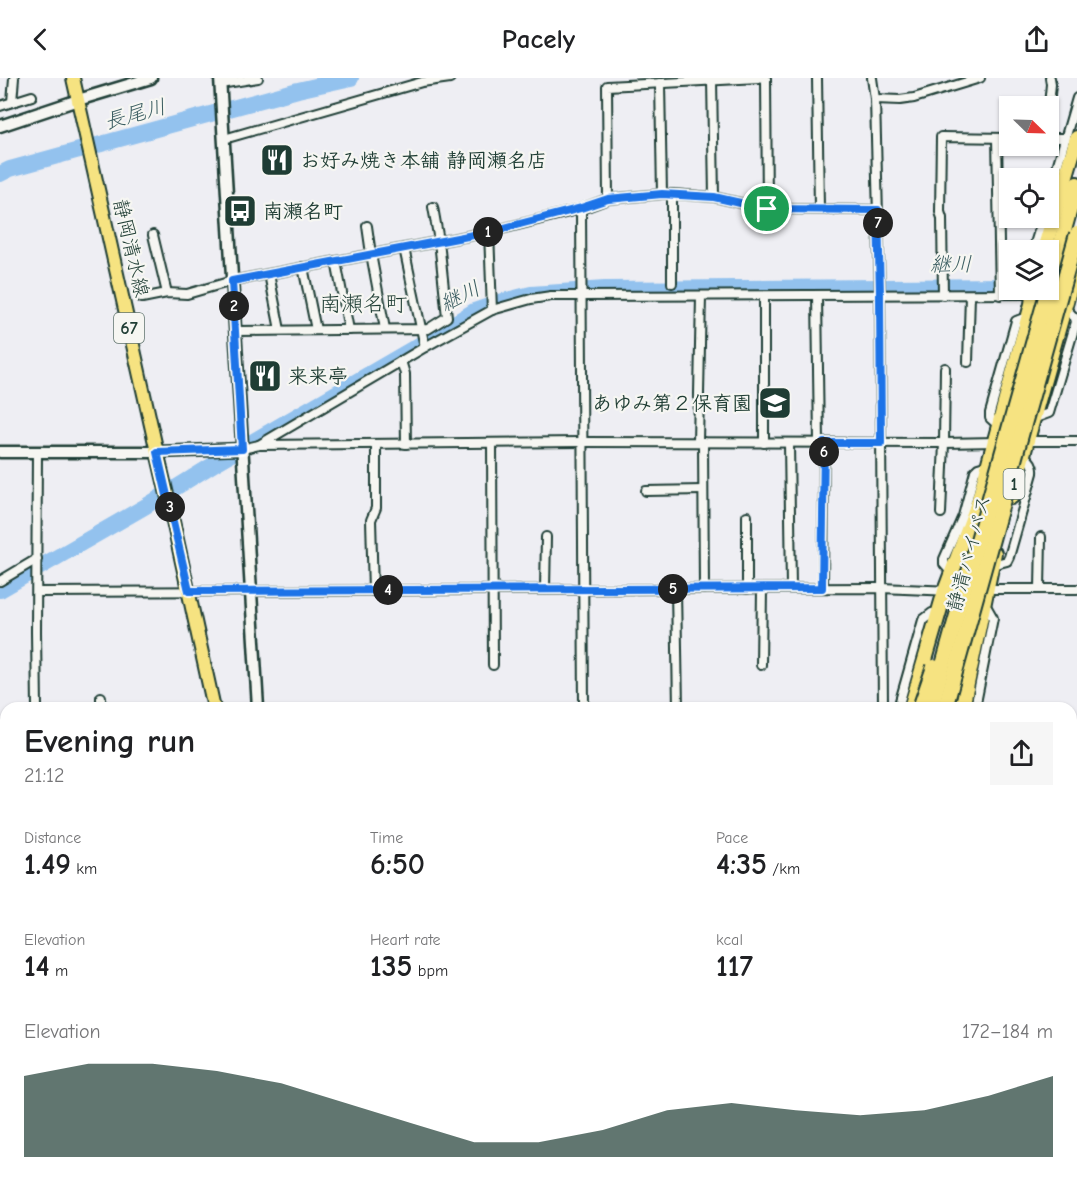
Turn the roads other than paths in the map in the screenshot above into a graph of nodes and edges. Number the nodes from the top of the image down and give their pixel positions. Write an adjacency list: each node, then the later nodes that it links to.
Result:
1 (14, 78): 20 (street)
2 (73, 78): 19 (main road, 静岡清水線 / 67)
3 (151, 78): 19 (street)
4 (258, 78): 14 (street)
5 (450, 78): 23 (street)
6 (759, 78): 12 (street)
7 (766, 78): 35 (street)
8 (817, 78): 34 (street)
9 (872, 78): 18 (street)
10 (980, 78): 18 (street)
11 (1050, 78): 16 (street)
12 (712, 80): 13 (street); 30 (street)
13 (660, 83): 28 (street); 31 (street)
14 (220, 84): 23 (street)
15 (32, 96): 20 (street)
16 (1050, 96)
17 (1077, 98): 25 (street)
18 (874, 99): 36 (street)
19 (78, 100): 22 (street); 94 (main road, 静岡清水線 / 67)
20 (12, 102): 21 (street)
21 (0, 106)
22 (0, 126)
23 (224, 136): 51 (street)
24 (997, 138): 43 (street); 56 (street)
25 (1071, 138): 26 (street); 41 (highway)
26 (1059, 169)
27 (1077, 184): 45 (highway, 静清バイパス / 1)
28 (662, 194): 29 (street); 31 (street)
29 (672, 194): 30 (street); 52 (street)
30 (714, 197): 35 (street)
31 (608, 199): 33 (street)
32 (433, 207): 42 (street)
33 (581, 208): 38 (street); 59 (street)
34 (819, 208): 35 (street); 36 (street)
35 (767, 209)
36 (878, 210): 55 (street)
37 (367, 226): 46 (street)
38 (489, 232): 42 (street); 66 (street)
39 (1077, 234): 103 (highway, 静清バイパス / 1, bridge)
40 (153, 235): 53 (street)
41 (1047, 240)
42 (439, 241): 44 (street); 68 (street)
43 (999, 243)
44 (404, 248): 46 (street); 68 (street)
45 (1059, 249)
46 (371, 254): 47 (street); 67 (street)
47 (336, 261): 49 (street); 71 (street)
48 (1077, 264): 63 (highway, 1)
49 (303, 267): 50 (street); 70 (street)
50 (269, 274): 51 (street); 69 (street)
51 (232, 281): 53 (street); 72 (street)
52 (672, 282)
53 (167, 293): 62 (street)
54 (817, 295): 55 (street); 61 (street); 84 (street)
55 (880, 295): 56 (street); 85 (street)
56 (943, 295): 57 (street)
57 (970, 295): 58 (street); 75 (street)
58 (999, 295)
59 (582, 296): 60 (street); 66 (street); 78 (street)
60 (701, 296): 61 (street); 79 (street)
61 (764, 296): 82 (street)
62 (142, 298)
63 (1070, 299): 90 (highway, 1)
64 (1032, 300): 80 (highway, 1)
65 (1044, 300): 95 (highway, 静清バイパス / 1, bridge)
66 (492, 310): 73 (street)
67 (385, 329): 68 (street); 71 (street)
68 (421, 329): 73 (street)
69 (280, 330): 70 (street); 72 (street)
70 (316, 330): 71 (street)
71 (349, 330)
72 (236, 331): 91 (street)
73 (425, 346): 74 (street)
74 (401, 361): 87 (street); 89 (street)
75 (968, 362)
76 (945, 368): 88 (street)
77 (1077, 441): 90 (street)
78 (582, 442): 79 (street); 81 (street); 109 (street)
79 (700, 442): 82 (street); 96 (street)
80 (995, 442): 88 (street); 90 (street); 95 (highway, 1)
81 (492, 443): 87 (street); 117 (street)
82 (764, 443): 83 (street)
83 (789, 443): 84 (street); 105 (street)
84 (822, 443): 85 (street); 106 (street)
85 (881, 443): 88 (street); 107 (street)
86 (376, 444): 87 (street); 89 (street); 120 (street)
87 (406, 444)
88 (944, 444): 98 (street)
89 (259, 445): 91 (street)
90 (1025, 448): 103 (highway, 1)
91 (242, 449): 94 (street); 119 (street)
92 (0, 452): 93 (street)
93 (37, 452): 94 (street); 102 (street)
94 (157, 452): 118 (main road, 静岡清水線 / 67)
95 (992, 471): 121 (highway, 1); 137 (highway, bridge); 138 (highway, 静清バイパス / 1, bridge)
96 (703, 490): 97 (street); 111 (street)
97 (646, 491)
98 (941, 513)
99 (747, 516): 112 (street)
100 (546, 537): 108 (street)
101 (1041, 537): 115 (street)
102 (37, 560): 104 (street); 122 (street)
103 (989, 564): 123 (highway, 1); 139 (highway, 静清バイパス / 1, bridge); 140 (highway, 1, bridge)
104 (0, 581)
105 (791, 588): 106 (street); 113 (street)
106 (822, 588): 107 (street)
107 (881, 588): 121 (street); 134 (street)
108 (545, 589): 109 (street); 117 (street)
109 (582, 589): 110 (street); 132 (street)
110 (676, 589): 111 (street); 133 (street)
111 (704, 589): 112 (street)
112 (747, 589): 113 (street)
113 (762, 589): 126 (street)
114 (994, 589): 115 (street)
115 (1040, 589): 116 (street)
116 (1077, 589)
117 (492, 590): 120 (street); 125 (street)
118 (189, 591): 119 (street); 122 (street); 130 (main road, 静岡清水線 / 67)
119 (252, 591): 120 (street); 131 (street)
120 (373, 591)
121 (949, 591): 124 (highway, 1)
122 (36, 592): 128 (street)
123 (984, 603): 141 (highway, 1); 142 (street)
124 (940, 612): 135 (street); 136 (highway, 1)
125 (493, 665)
126 (761, 665)
127 (101, 697): 129 (street)
128 (37, 702)
129 (101, 702)
130 (213, 702)
131 (258, 702)
132 (584, 702)
133 (678, 702)
134 (883, 702)
135 (900, 702)
136 (913, 702)
137 (922, 702)
138 (933, 702)
139 (947, 702)
140 (956, 702)
141 (963, 702)
142 (976, 702)

